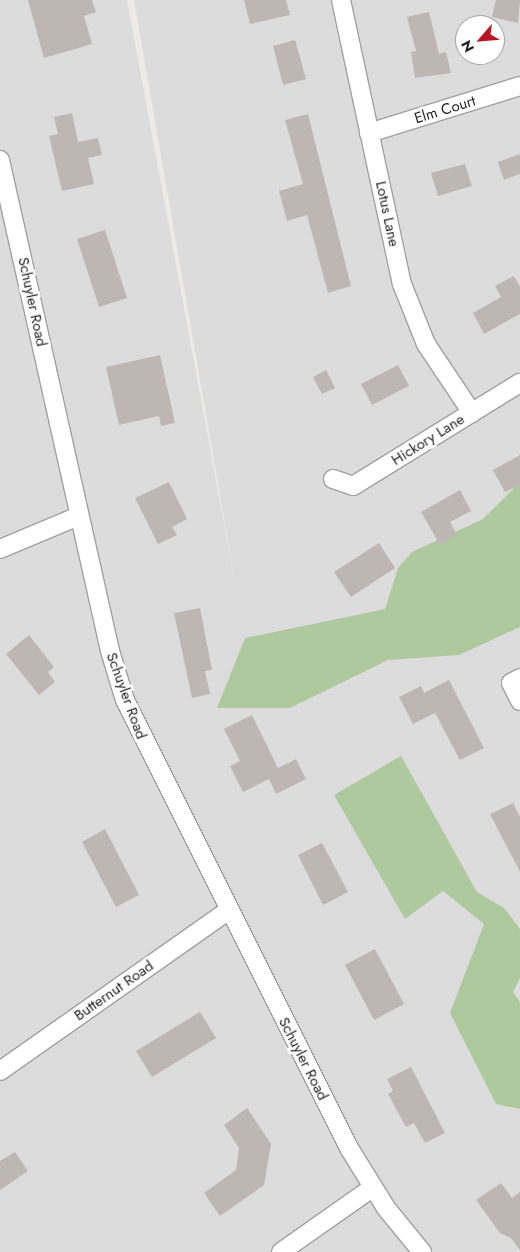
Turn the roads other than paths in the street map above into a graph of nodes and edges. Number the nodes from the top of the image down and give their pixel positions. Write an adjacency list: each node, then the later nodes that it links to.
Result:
1 (340, 0): 3 (street, Lotus Lane)
2 (520, 86): 3 (street, Elm Court)
3 (369, 133): 7 (street, Lotus Lane)
4 (0, 160): 5 (street, Schuyler Road)
5 (4, 197): 9 (street, Schuyler Road)
6 (520, 382): 7 (street, Hickory Lane)
7 (472, 413): 8 (street, Hickory Lane)
8 (333, 479)
9 (79, 516): 10 (street); 13 (street, Schuyler Road)
10 (0, 548)
11 (520, 678): 12 (street)
12 (520, 701)
13 (228, 911): 14 (street, Butternut Road); 15 (street, Schuyler Road)
14 (0, 1071)
15 (372, 1188): 16 (street); 17 (street, Schuyler Road)
16 (281, 1252)
17 (422, 1252)

